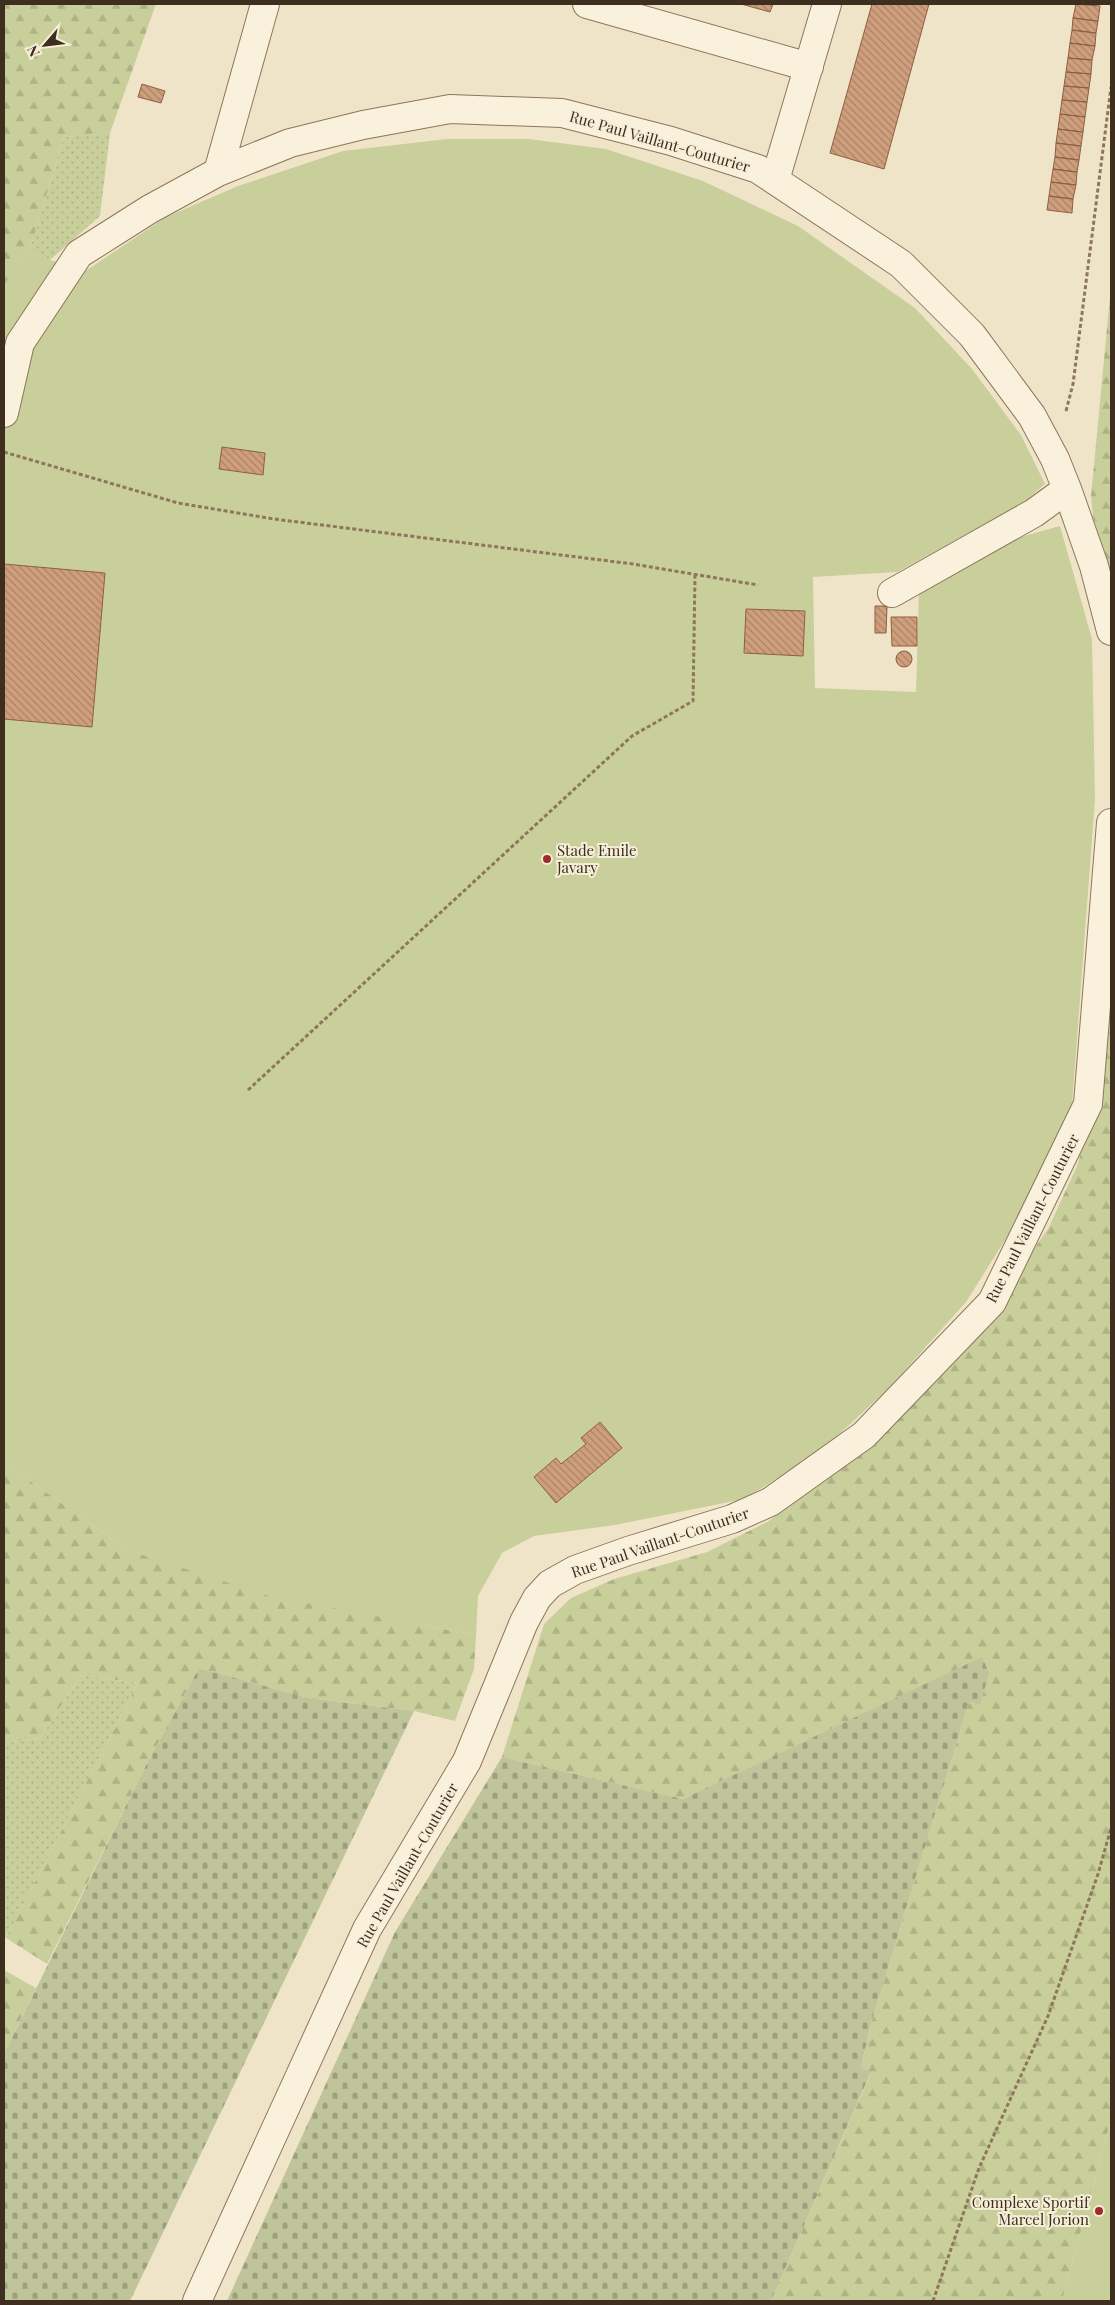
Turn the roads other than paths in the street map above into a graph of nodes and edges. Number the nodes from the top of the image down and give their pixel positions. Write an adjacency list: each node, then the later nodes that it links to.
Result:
1 (265, 4): 5 (street)
2 (587, 4): 4 (street)
3 (827, 4): 4 (street)
4 (808, 67): 6 (street)
5 (218, 172): 6 (street, Rue Paul Vaillant-Couturier); 7 (street, Rue Paul Vaillant-Couturier)
6 (775, 180): 8 (street, Rue Paul Vaillant-Couturier)
7 (4, 413)
8 (1067, 489): 9 (street); 10 (street, Rue Paul Vaillant-Couturier)
9 (892, 593)
10 (1111, 631)
11 (1111, 823): 12 (street, Rue Paul Vaillant-Couturier)
12 (197, 2301)

